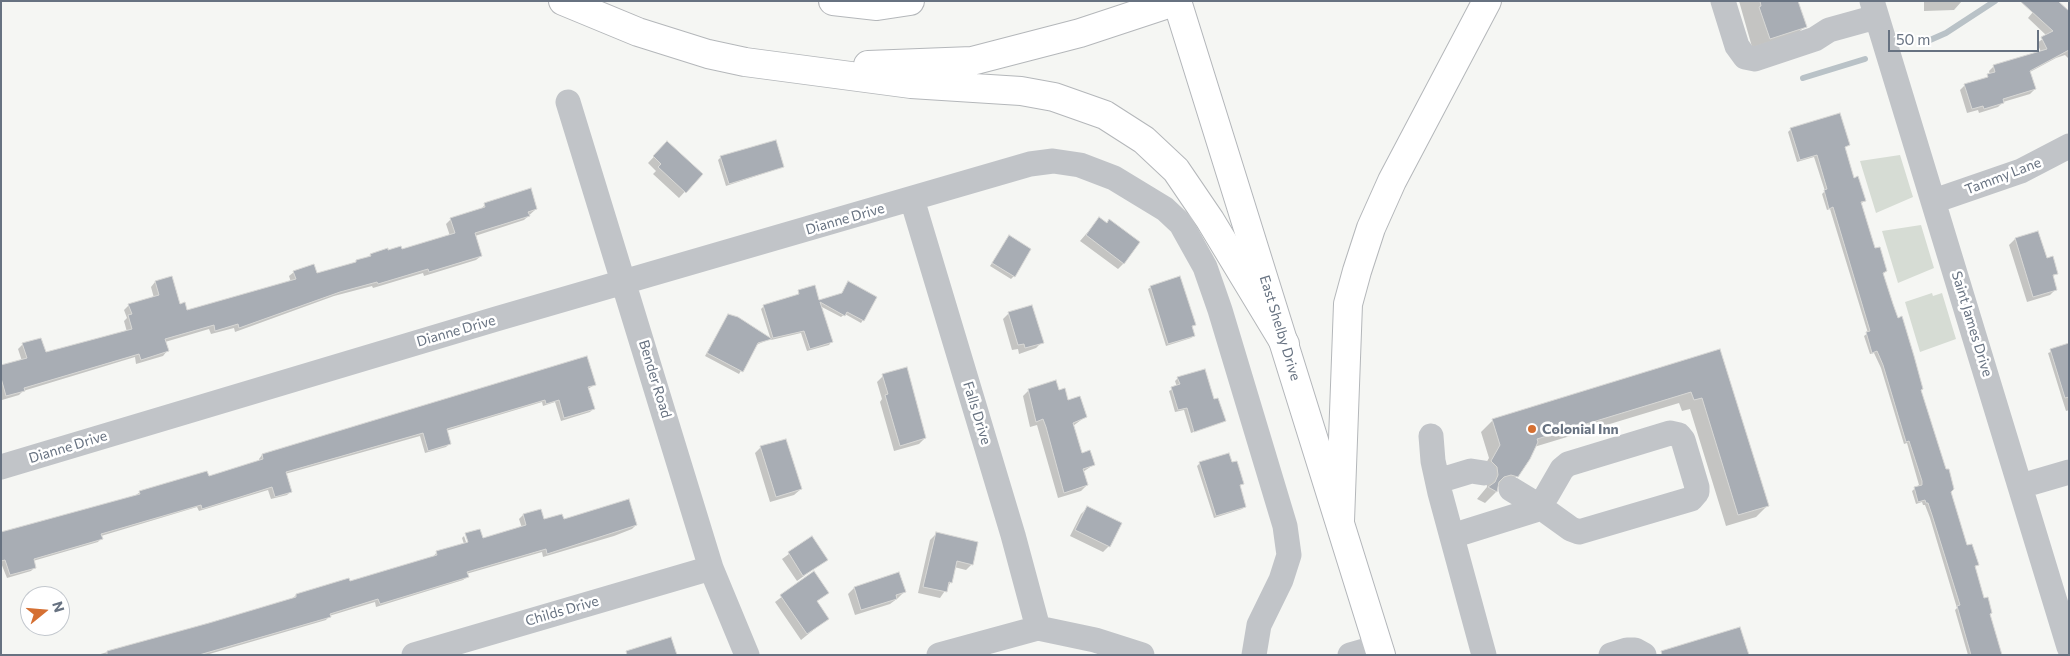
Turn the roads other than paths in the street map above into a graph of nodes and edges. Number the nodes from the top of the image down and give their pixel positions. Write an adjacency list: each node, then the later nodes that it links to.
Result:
1 (563, 1): 8 (main road)
2 (833, 1): 3 (main road)
3 (910, 1)
4 (1177, 1): 8 (main road); 14 (main road, East Shelby Drive)
5 (1487, 1): 23 (main road)
6 (1723, 1): 7 (street)
7 (1874, 9): 12 (street, Saint James Drive)
8 (782, 67): 14 (main road)
9 (568, 102): 13 (street, Bender Road)
10 (2069, 146): 12 (street, Tammy Lane)
11 (912, 199): 13 (street, Dianne Drive); 26 (street, Falls Drive); 33 (street, Dianne Drive)
12 (1934, 201): 20 (street, Saint James Drive)
13 (625, 282): 16 (street, Dianne Drive); 25 (street, Bender Road)
14 (1285, 344): 23 (main road, East Shelby Drive)
15 (1431, 436): 19 (street)
16 (1, 467)
17 (2069, 472): 20 (street)
18 (1484, 473): 19 (street)
19 (1438, 481): 24 (street)
20 (2021, 486): 27 (street, Saint James Drive)
21 (1511, 489): 22 (street)
22 (1539, 506): 22 (street); 24 (street)
23 (1340, 521): 28 (main road, East Shelby Drive)
24 (1452, 536): 35 (street)
25 (711, 568): 29 (street, Childs Drive); 30 (street, Bender Road)
26 (1038, 628): 31 (street); 32 (street)
27 (2069, 647)
28 (1379, 651): 34 (street)
29 (414, 655)
30 (747, 655)
31 (939, 655)
32 (1142, 655)
33 (1254, 655)
34 (1350, 655)
35 (1484, 655)
36 (1611, 655): 37 (street)
37 (1644, 655)

